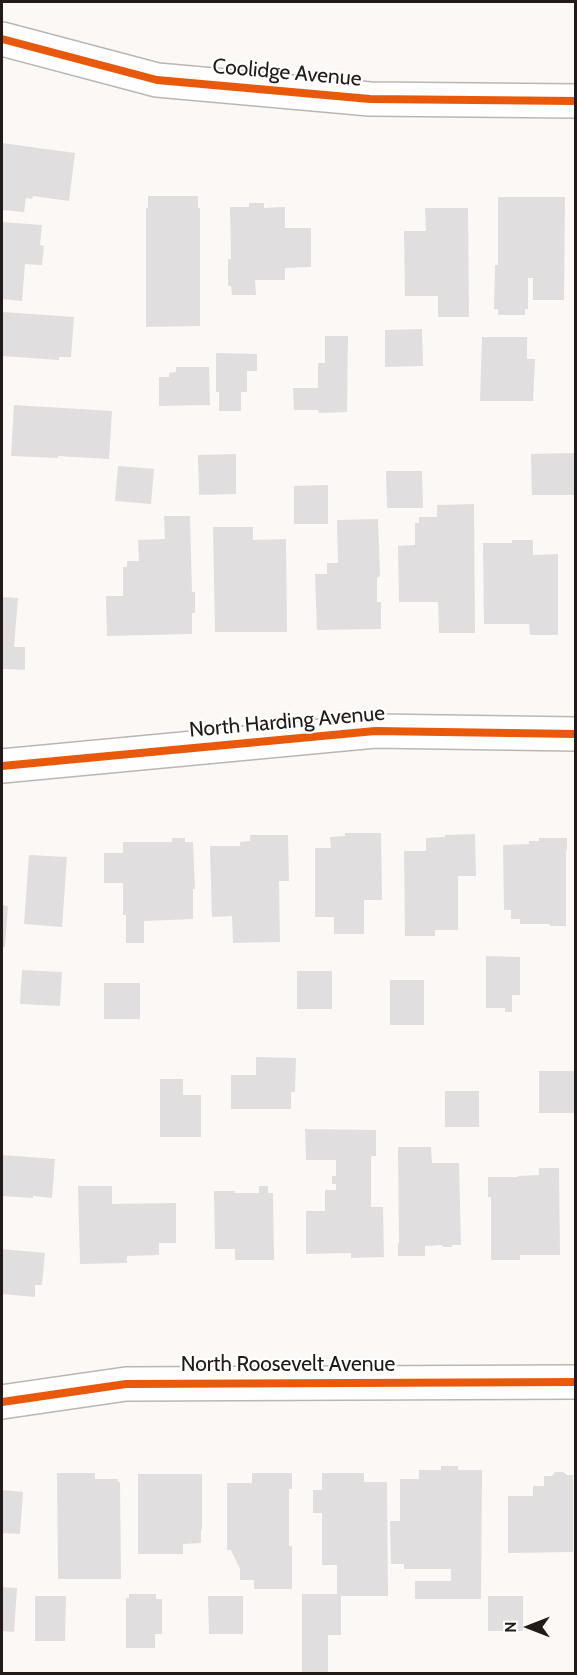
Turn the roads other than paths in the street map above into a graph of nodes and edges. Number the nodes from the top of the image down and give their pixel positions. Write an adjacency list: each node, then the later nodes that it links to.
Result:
1 (2, 39): 2 (street, Coolidge Avenue)
2 (576, 101)
3 (576, 734): 4 (street, North Harding Avenue)
4 (2, 766)
5 (576, 1382): 6 (street, North Roosevelt Avenue)
6 (2, 1402)

